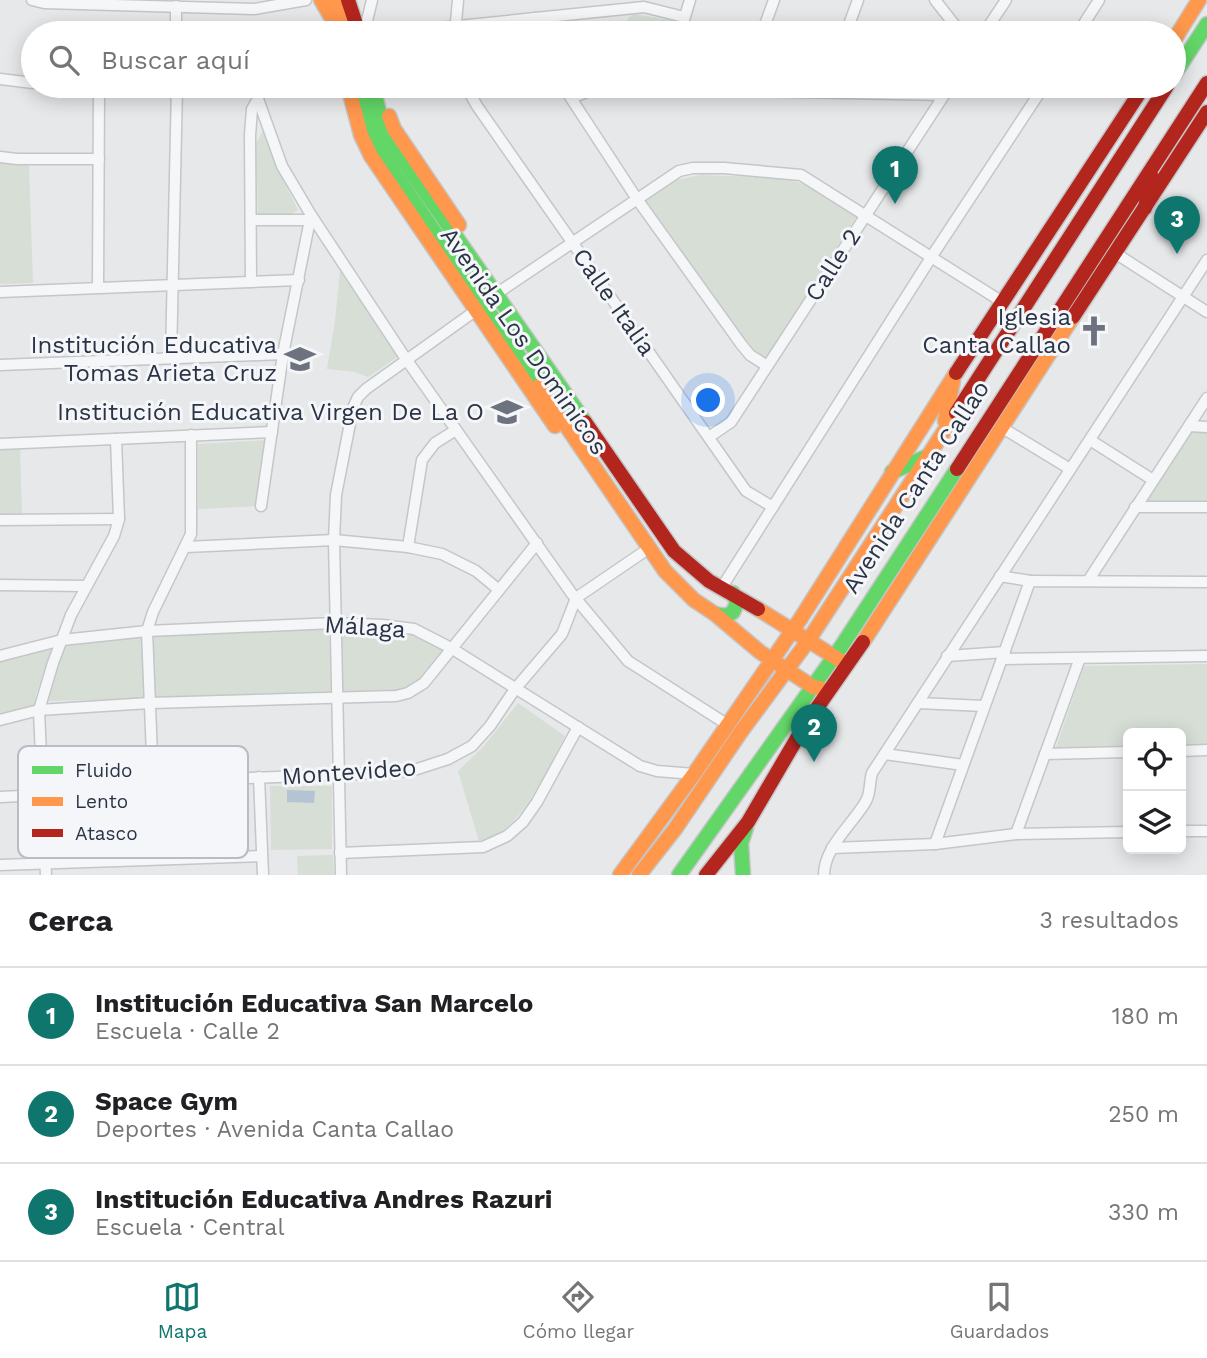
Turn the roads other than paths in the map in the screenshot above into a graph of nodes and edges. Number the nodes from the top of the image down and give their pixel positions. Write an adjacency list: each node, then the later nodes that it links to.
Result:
1 (32, 0): 16 (street)
2 (243, 0): 19 (street)
3 (306, 0): 19 (street)
4 (321, 0): 23 (main road)
5 (334, 0): 24 (main road)
6 (348, 0): 25 (main road)
7 (358, 0): 26 (main road)
8 (372, 0): 27 (street)
9 (458, 0): 28 (street)
10 (690, 0): 20 (street)
11 (774, 0): 32 (street)
12 (858, 0): 33 (street)
13 (935, 0): 34 (street)
14 (1006, 0): 35 (street)
15 (1099, 0): 36 (street)
16 (97, 2): 18 (street)
17 (1200, 2): 37 (main road)
18 (176, 6): 19 (street); 22 (street)
19 (254, 9)
20 (684, 17): 21 (street); 31 (street)
21 (534, 18): 29 (street); 30 (street)
22 (176, 21)
23 (332, 21)
24 (343, 21)
25 (359, 21)
26 (362, 21)
27 (366, 21)
28 (455, 21)
29 (514, 21)
30 (535, 21)
31 (683, 21)
32 (766, 21)
33 (850, 21)
34 (952, 21)
35 (992, 21)
36 (1086, 21)
37 (1186, 22)
38 (1207, 24): 39 (main road)
39 (1186, 56)
40 (0, 79): 41 (street)
41 (21, 82)
42 (1207, 83): 59 (main road, Avenida Canta Callao)
43 (99, 98): 64 (street)
44 (177, 98): 78 (street)
45 (256, 98): 71 (street)
46 (259, 98): 70 (street)
47 (352, 98): 58 (main road, Avenida Los Dominicos)
48 (363, 98): 61 (main road, Avenida Los Dominicos)
49 (376, 98): 66 (main road, Avenida Los Dominicos)
50 (384, 98): 62 (main road, Avenida Los Dominicos)
51 (473, 98): 72 (street, Calle Italia)
52 (572, 98): 67 (street)
53 (942, 98): 69 (street, Calle 2)
54 (1036, 98): 74 (street)
55 (1136, 98): 83 (main road, Avenida Canta Callao)
56 (1159, 98): 98 (main road, Avenida Canta Callao)
57 (1207, 100): 59 (main road)
58 (354, 105): 61 (main road); 84 (main road, Avenida Los Dominicos)
59 (1189, 111): 65 (main road, Avenida Canta Callao)
60 (1207, 111): 68 (main road, Avenida Canta Callao)
61 (367, 118): 129 (main road, Avenida Los Dominicos)
62 (408, 150): 66 (main road); 80 (main road, Avenida Los Dominicos)
63 (0, 157): 64 (street)
64 (99, 159): 79 (street)
65 (1154, 163): 68 (main road); 141 (main road, Avenida Canta Callao)
66 (413, 176): 120 (main road, Avenida Los Dominicos)
67 (637, 199): 69 (street); 72 (street); 90 (street)
68 (1145, 208): 73 (main road, Avenida Canta Callao)
69 (866, 214): 74 (street); 90 (street, Calle 2)
70 (310, 217): 71 (street); 76 (street); 88 (street)
71 (251, 220): 77 (street)
72 (573, 242): 80 (street); 100 (street, Calle Italia)
73 (1115, 253): 82 (street); 93 (main road, Avenida Canta Callao)
74 (932, 256): 83 (street); 109 (street)
75 (1207, 260): 82 (street)
76 (299, 281): 77 (street); 86 (street)
77 (251, 282): 78 (street)
78 (173, 284): 79 (street); 87 (street)
79 (98, 287): 81 (street)
80 (502, 290): 120 (main road, Avenida Los Dominicos)
81 (0, 292)
82 (1183, 297): 85 (street); 102 (street)
83 (1003, 303): 91 (main road, Avenida Canta Callao)
84 (475, 311): 88 (street); 118 (main road, Avenida Los Dominicos)
85 (1207, 312)
86 (283, 354): 87 (street); 97 (street)
87 (171, 358): 89 (street)
88 (406, 359): 96 (street); 114 (street)
89 (0, 366)
90 (767, 366): 100 (street, Calle 2)
91 (953, 381): 98 (main road); 106 (main road, Avenida Canta Callao)
92 (1207, 398): 94 (street)
93 (1001, 426): 105 (street); 144 (main road, Avenida Canta Callao)
94 (1188, 426): 95 (street); 107 (street)
95 (1207, 427)
96 (456, 430): 115 (street); 117 (street)
97 (272, 432): 99 (street); 108 (street)
98 (943, 432): 104 (main road, Avenida Canta Callao)
99 (191, 435): 101 (street); 116 (street)
100 (709, 437): 109 (street, Calle Italia)
101 (116, 439): 103 (street); 112 (street)
102 (1090, 440): 105 (street); 107 (street)
103 (0, 444)
104 (926, 457): 106 (main road); 135 (main road, Avenida Canta Callao)
105 (1070, 469): 119 (street)
106 (892, 472): 133 (main road, Avenida Canta Callao)
107 (1153, 480): 110 (street)
108 (261, 506)
109 (773, 507): 127 (street)
110 (1135, 507): 111 (street); 122 (street)
111 (1207, 507)
112 (119, 519): 113 (street); 125 (street)
113 (0, 520)
114 (334, 540): 116 (street); 117 (street); 131 (street)
115 (537, 544): 126 (street); 128 (street)
116 (186, 547): 132 (street)
117 (408, 547): 126 (street)
118 (642, 553): 128 (street); 129 (main road, Avenida Los Dominicos)
119 (1000, 576): 121 (street); 139 (street)
120 (703, 577): 127 (main road, Avenida Los Dominicos)
121 (1030, 581): 122 (street); 137 (street)
122 (1088, 581): 123 (street)
123 (1207, 582)
124 (0, 585): 125 (street)
125 (86, 586): 134 (street)
126 (499, 590): 136 (street)
127 (728, 590): 130 (main road); 133 (main road, Avenida Los Dominicos)
128 (576, 598): 147 (street, Montevideo); 155 (street)
129 (694, 600): 130 (main road, Avenida Los Dominicos)
130 (715, 614): 143 (main road, Avenida Los Dominicos)
131 (335, 623): 132 (street, Málaga); 136 (street, Málaga); 149 (street)
132 (147, 631): 134 (street, Málaga); 150 (street)
133 (793, 631): 135 (main road, Avenida Los Dominicos); 143 (main road, Avenida Canta Callao)
134 (62, 640): 138 (street, Málaga); 153 (street)
135 (808, 641): 141 (main road, Avenida Los Dominicos); 145 (main road, Avenida Canta Callao)
136 (451, 648): 147 (street, Málaga); 149 (street)
137 (1004, 655): 139 (street); 142 (street); 152 (street)
138 (0, 656)
139 (947, 656): 151 (street)
140 (1207, 656): 142 (street)
141 (833, 658): 144 (main road, Avenida Los Dominicos); 146 (main road, Avenida Canta Callao)
142 (1080, 658): 163 (street)
143 (772, 660): 145 (main road, Avenida Los Dominicos); 155 (main road, Avenida Canta Callao)
144 (849, 664): 148 (main road, Avenida Canta Callao)
145 (788, 670): 146 (main road, Avenida Los Dominicos); 187 (main road, Avenida Canta Callao)
146 (813, 687): 148 (main road, Avenida Los Dominicos); 188 (main road, Avenida Canta Callao)
147 (515, 689): 156 (street, Málaga); 166 (street, Montevideo)
148 (831, 689): 171 (main road, Avenida Canta Callao)
149 (337, 700): 150 (street); 166 (street)
150 (150, 704): 153 (street); 158 (street)
151 (918, 704): 152 (street); 162 (street)
152 (984, 706): 164 (street)
153 (39, 710): 154 (street); 157 (street)
154 (0, 720)
155 (728, 725): 165 (main road, Avenida Canta Callao)
156 (578, 727): 165 (street, Málaga); 178 (street)
157 (40, 746)
158 (152, 746)
159 (1207, 750): 160 (street)
160 (1186, 751)
161 (1123, 752): 163 (street)
162 (885, 754): 164 (street); 177 (street)
163 (1045, 754): 175 (street)
164 (963, 765): 176 (street)
165 (694, 774): 186 (main road, Avenida Canta Callao)
166 (339, 775): 168 (street, Montevideo); 178 (street)
167 (248, 777): 168 (street, Montevideo)
168 (259, 777): 179 (street)
169 (18, 794): 170 (street, Montevideo)
170 (0, 797)
171 (748, 822): 189 (main road, Avenida Canta Callao); 190 (main road)
172 (1186, 831): 173 (street)
173 (1207, 831)
174 (1123, 832): 175 (street)
175 (1016, 834): 176 (street)
176 (935, 844): 177 (street)
177 (832, 848): 191 (street)
178 (340, 853): 185 (street)
179 (262, 856): 180 (street); 184 (street)
180 (248, 857)
181 (229, 858): 183 (street)
182 (0, 865): 183 (street)
183 (46, 869)
184 (263, 875)
185 (341, 875)
186 (620, 875)
187 (639, 875)
188 (679, 875)
189 (706, 875)
190 (743, 875)
191 (824, 875)

